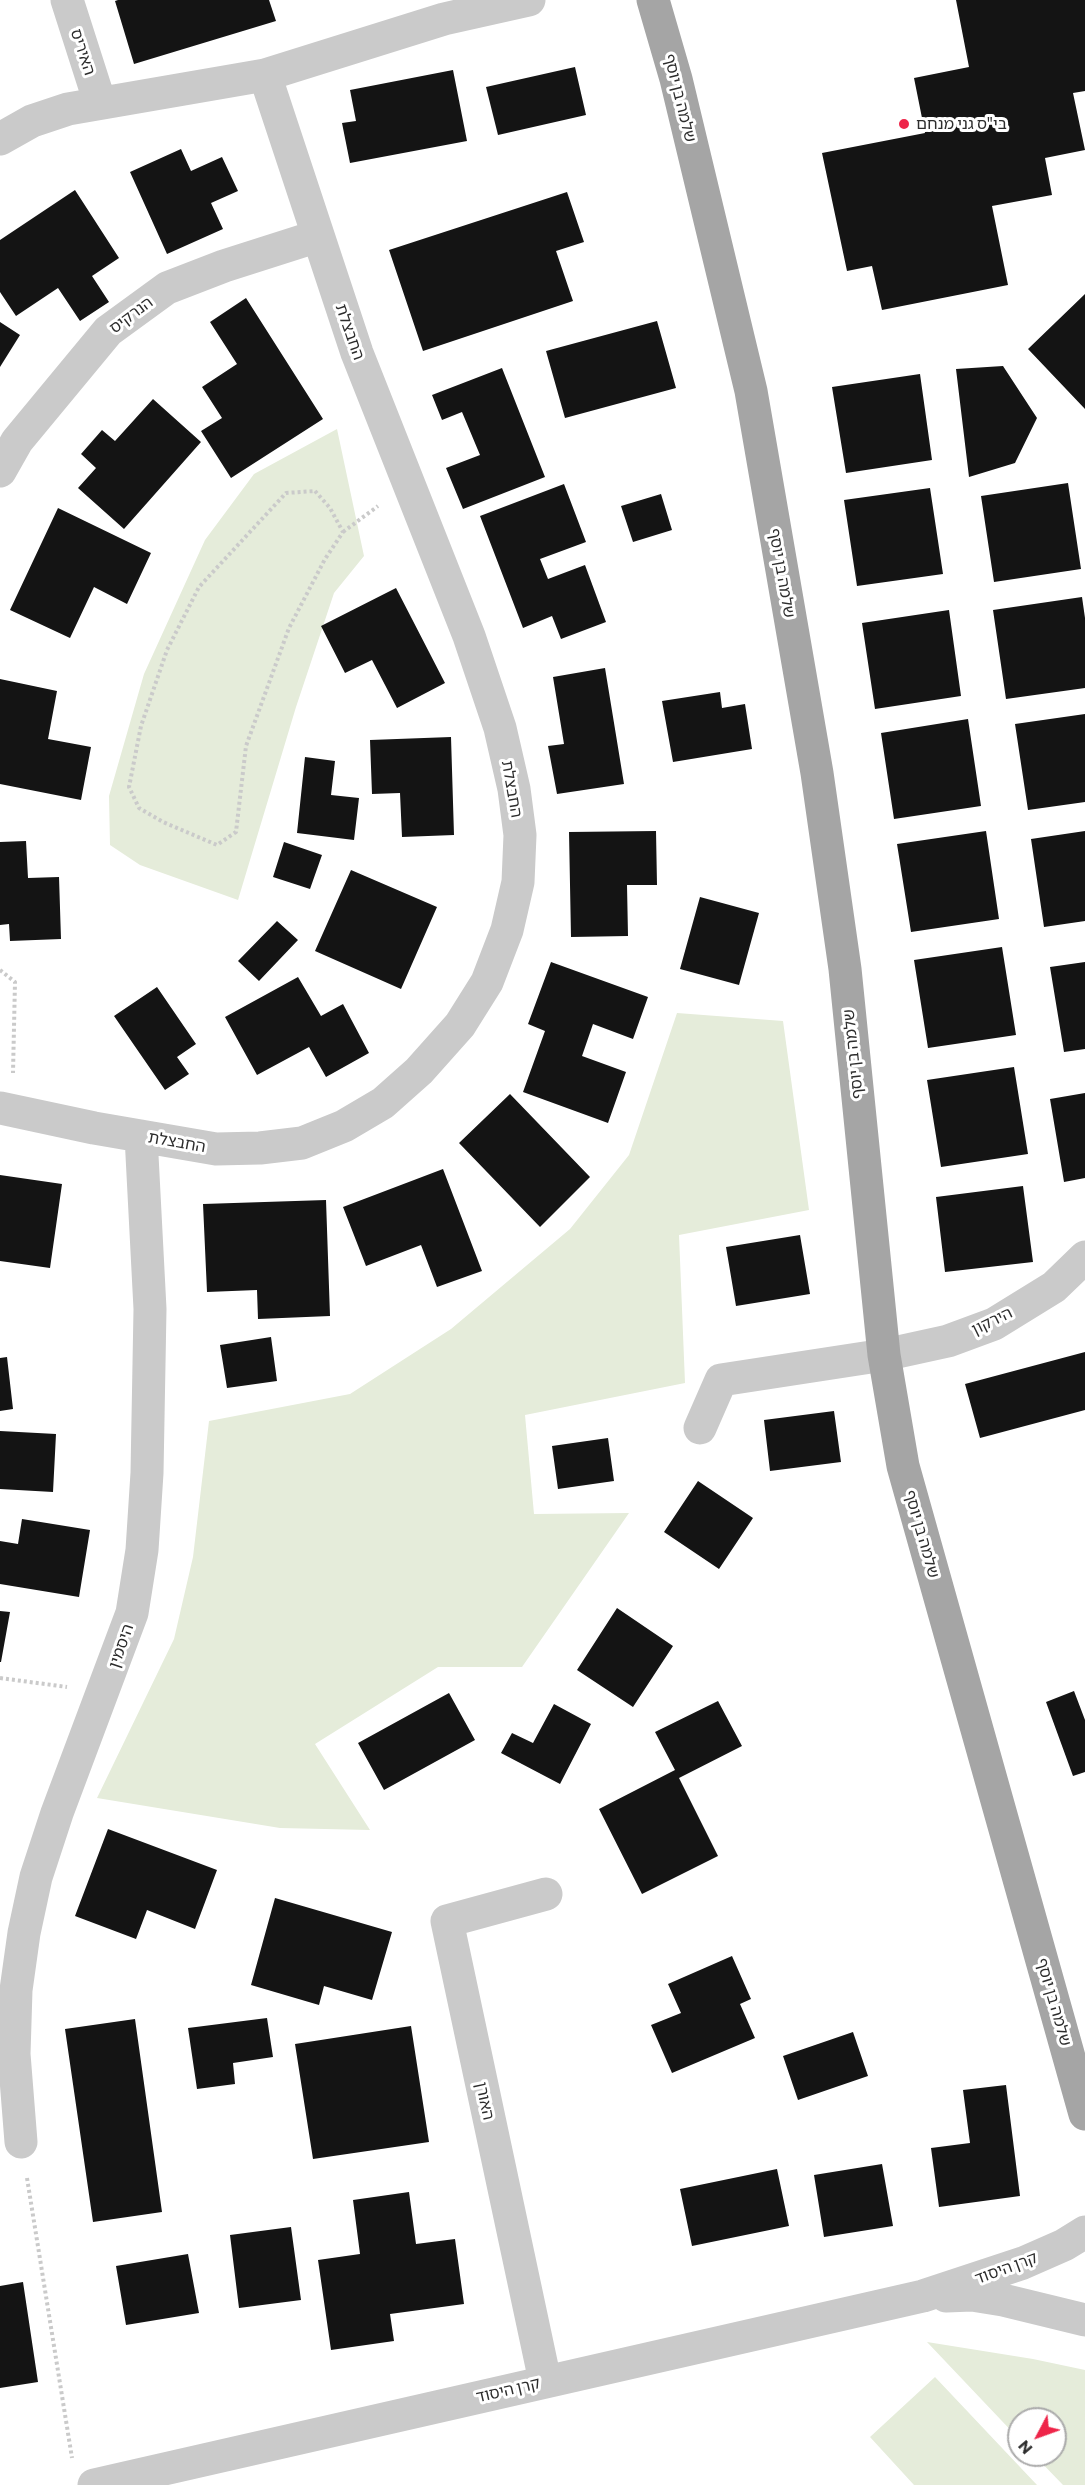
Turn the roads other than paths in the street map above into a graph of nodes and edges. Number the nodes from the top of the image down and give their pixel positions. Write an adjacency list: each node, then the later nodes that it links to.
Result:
1 (67, 0): 6 (street, האיריס)
2 (529, 0): 4 (street)
3 (654, 0): 13 (main road, שלמה בן יוסף)
4 (441, 9): 5 (street)
5 (265, 75): 6 (street); 8 (street, החבצלת)
6 (100, 103): 7 (street)
7 (0, 139)
8 (318, 236): 9 (street, הנרקיס); 11 (street, החבצלת)
9 (0, 471)
10 (6, 1109): 11 (street, החבצלת)
11 (141, 1136): 17 (street, היסמין)
12 (1085, 1257): 13 (street, הירקון)
13 (884, 1355): 14 (street, הירקון); 16 (main road, שלמה בן יוסף)
14 (700, 1428)
15 (546, 1893): 21 (street, האורן)
16 (1084, 2106)
17 (21, 2142)
18 (1085, 2232): 19 (street, קרן היסוד)
19 (923, 2296): 20 (street, קרן היסוד); 21 (street, קרן היסוד)
20 (1085, 2320)
21 (545, 2382): 23 (street, קרן היסוד)
22 (83, 2473): 23 (street, קרן היסוד)
23 (165, 2477)

